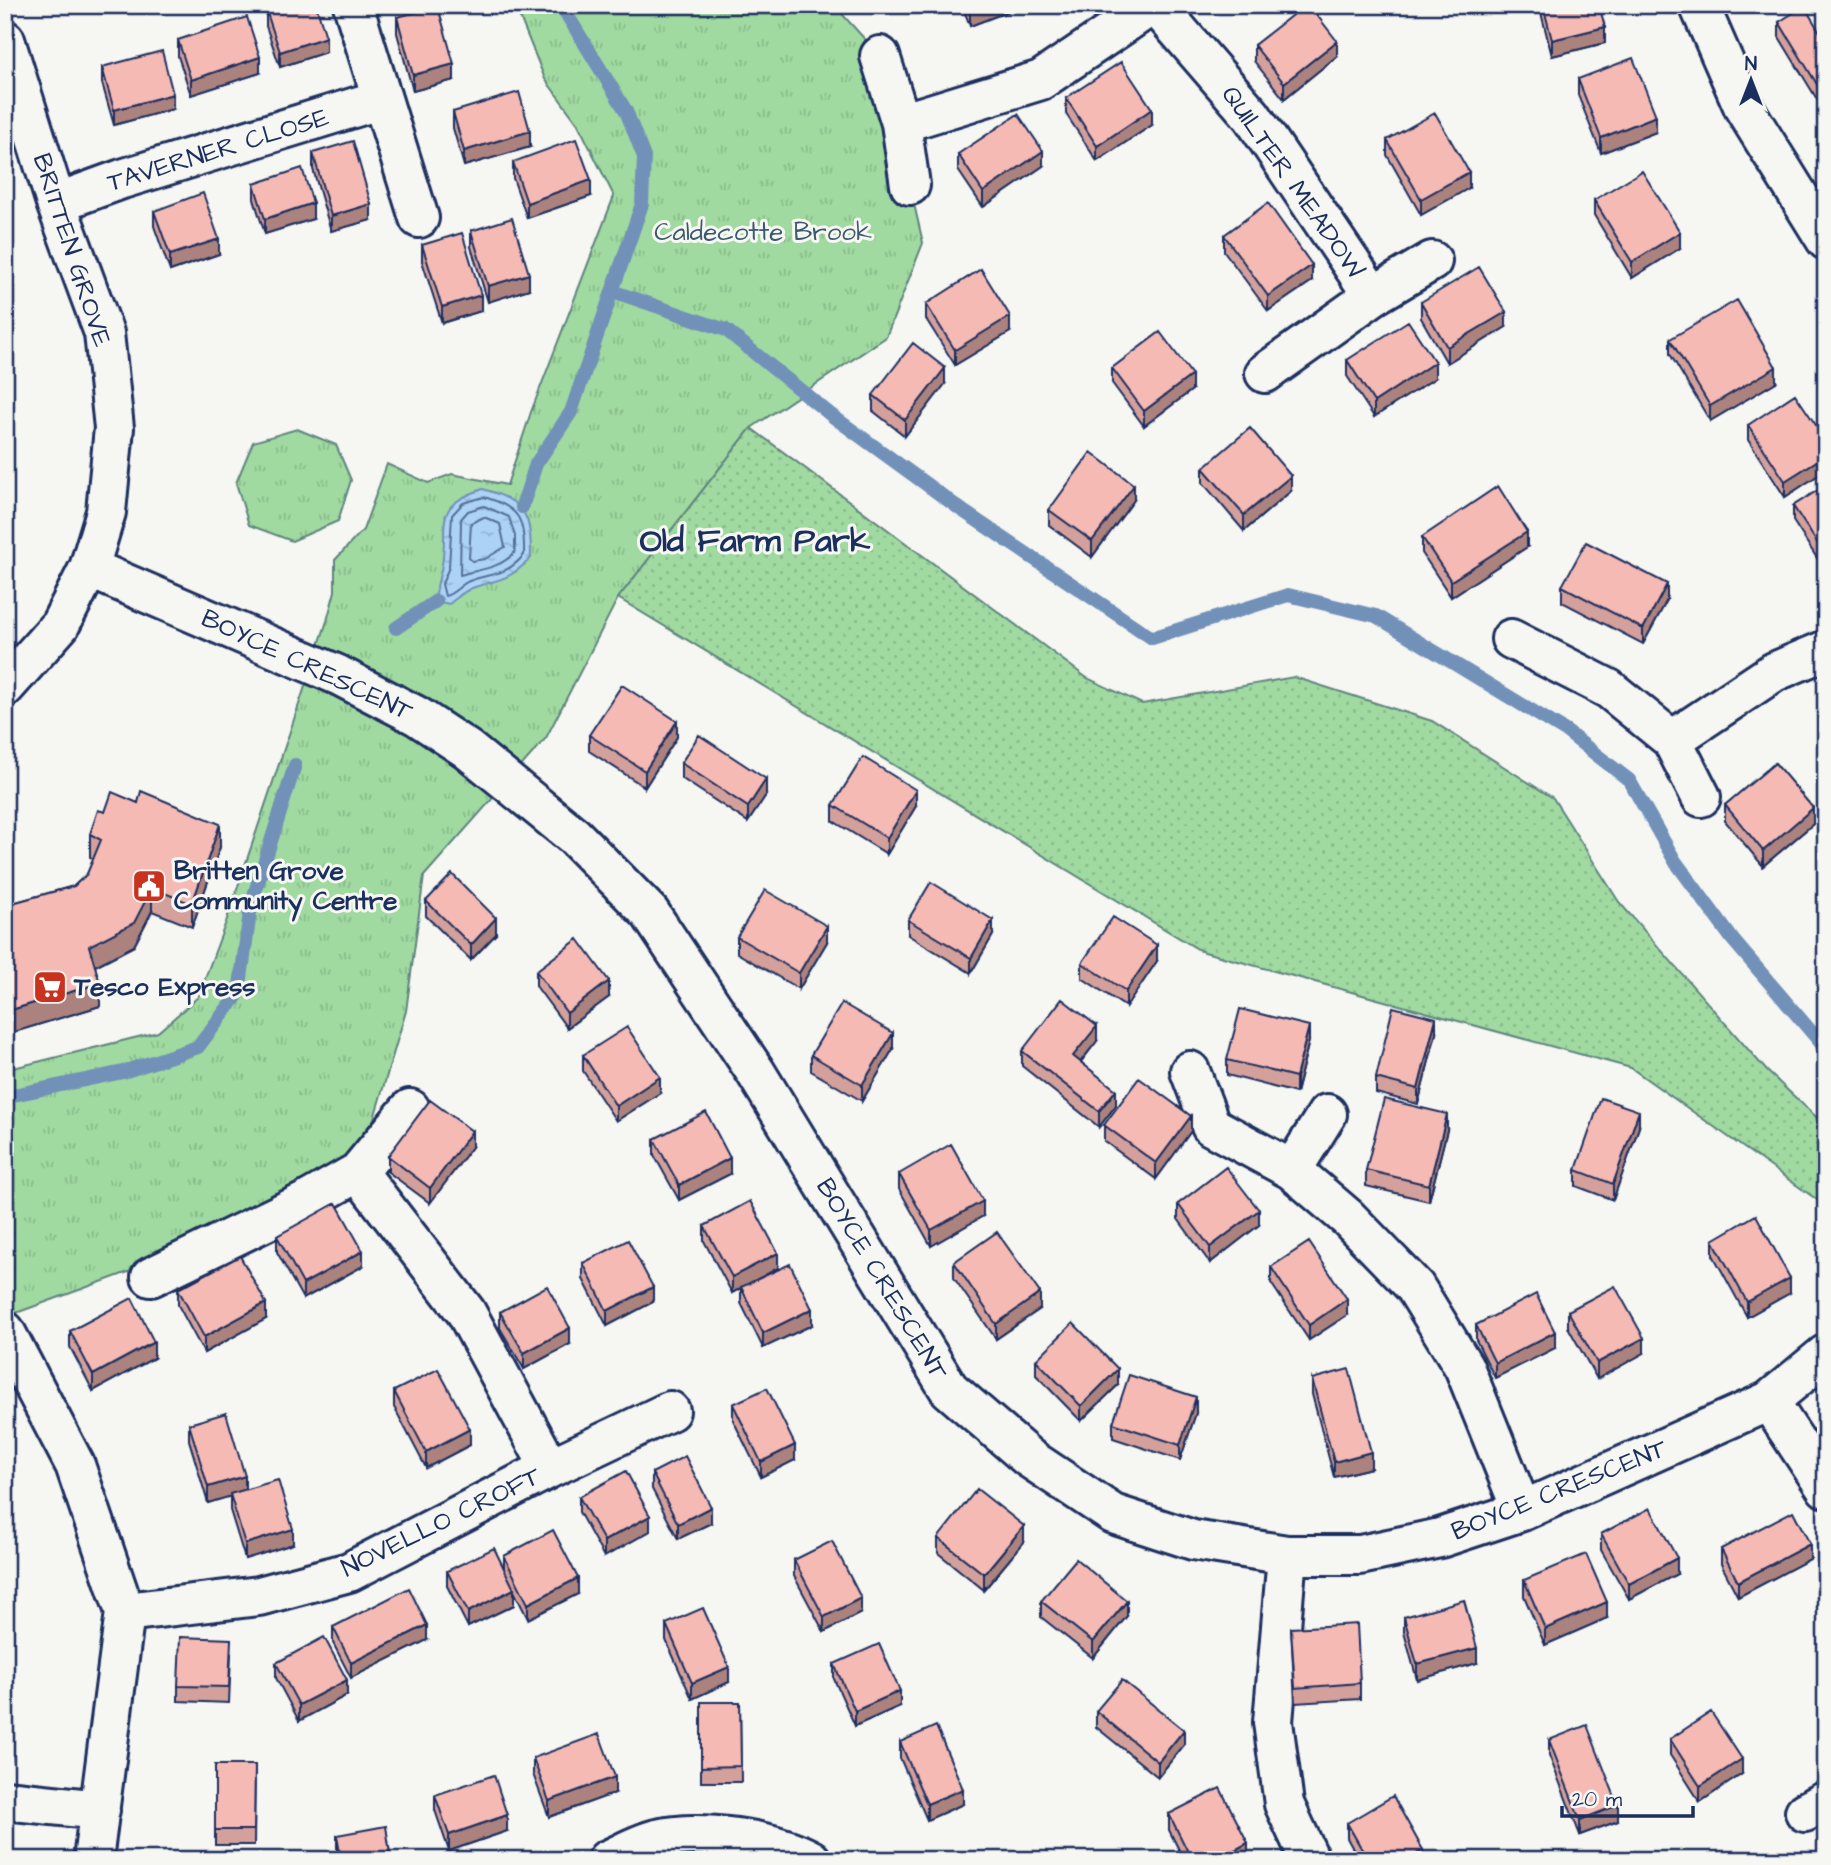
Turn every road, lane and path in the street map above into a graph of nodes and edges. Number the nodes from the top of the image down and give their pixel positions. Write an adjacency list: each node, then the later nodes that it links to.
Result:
1 (353, 5): 6 (street)
2 (1154, 5): 7 (street, QUILTER MEADOW); 13 (street, QUILTER MEADOW)
3 (1699, 5): 11 (street)
4 (5, 40): 9 (street, BRITTEN GROVE)
5 (880, 57): 7 (street)
6 (382, 99): 9 (street, TAVERNER CLOSE); 10 (street)
7 (901, 123): 8 (street)
8 (910, 185)
9 (56, 203): 15 (street, BRITTEN GROVE)
10 (419, 218)
11 (1826, 240)
12 (1433, 261): 13 (street, QUILTER MEADOW)
13 (1373, 296): 14 (street, QUILTER MEADOW)
14 (1265, 373)
15 (89, 568): 18 (street, BRITTEN GROVE); 34 (street, BOYCE CRESCENT)
16 (1511, 639): 19 (street)
17 (1826, 650): 19 (street)
18 (5, 687)
19 (1672, 740): 20 (street)
20 (1701, 797)
21 (1190, 1071): 24 (street)
22 (410, 1110): 25 (street)
23 (1327, 1114): 24 (street)
24 (1292, 1170): 33 (street)
25 (358, 1172): 26 (street); 31 (street, NOVELLO CROFT)
26 (151, 1277)
27 (5, 1331): 35 (street)
28 (1826, 1354): 29 (street, BOYCE CRESCENT)
29 (1769, 1401): 32 (street); 33 (street, BOYCE CRESCENT)
30 (670, 1411): 31 (street, NOVELLO CROFT)
31 (550, 1468): 35 (street, NOVELLO CROFT)
32 (1826, 1488)
33 (1521, 1511): 34 (street, BOYCE CRESCENT)
34 (1287, 1555): 41 (street)
35 (125, 1612): 37 (street)
36 (5, 1800): 37 (street)
37 (100, 1810): 38 (street)
38 (93, 1860)
39 (607, 1860): 40 (street)
40 (811, 1860)
41 (1310, 1860)

